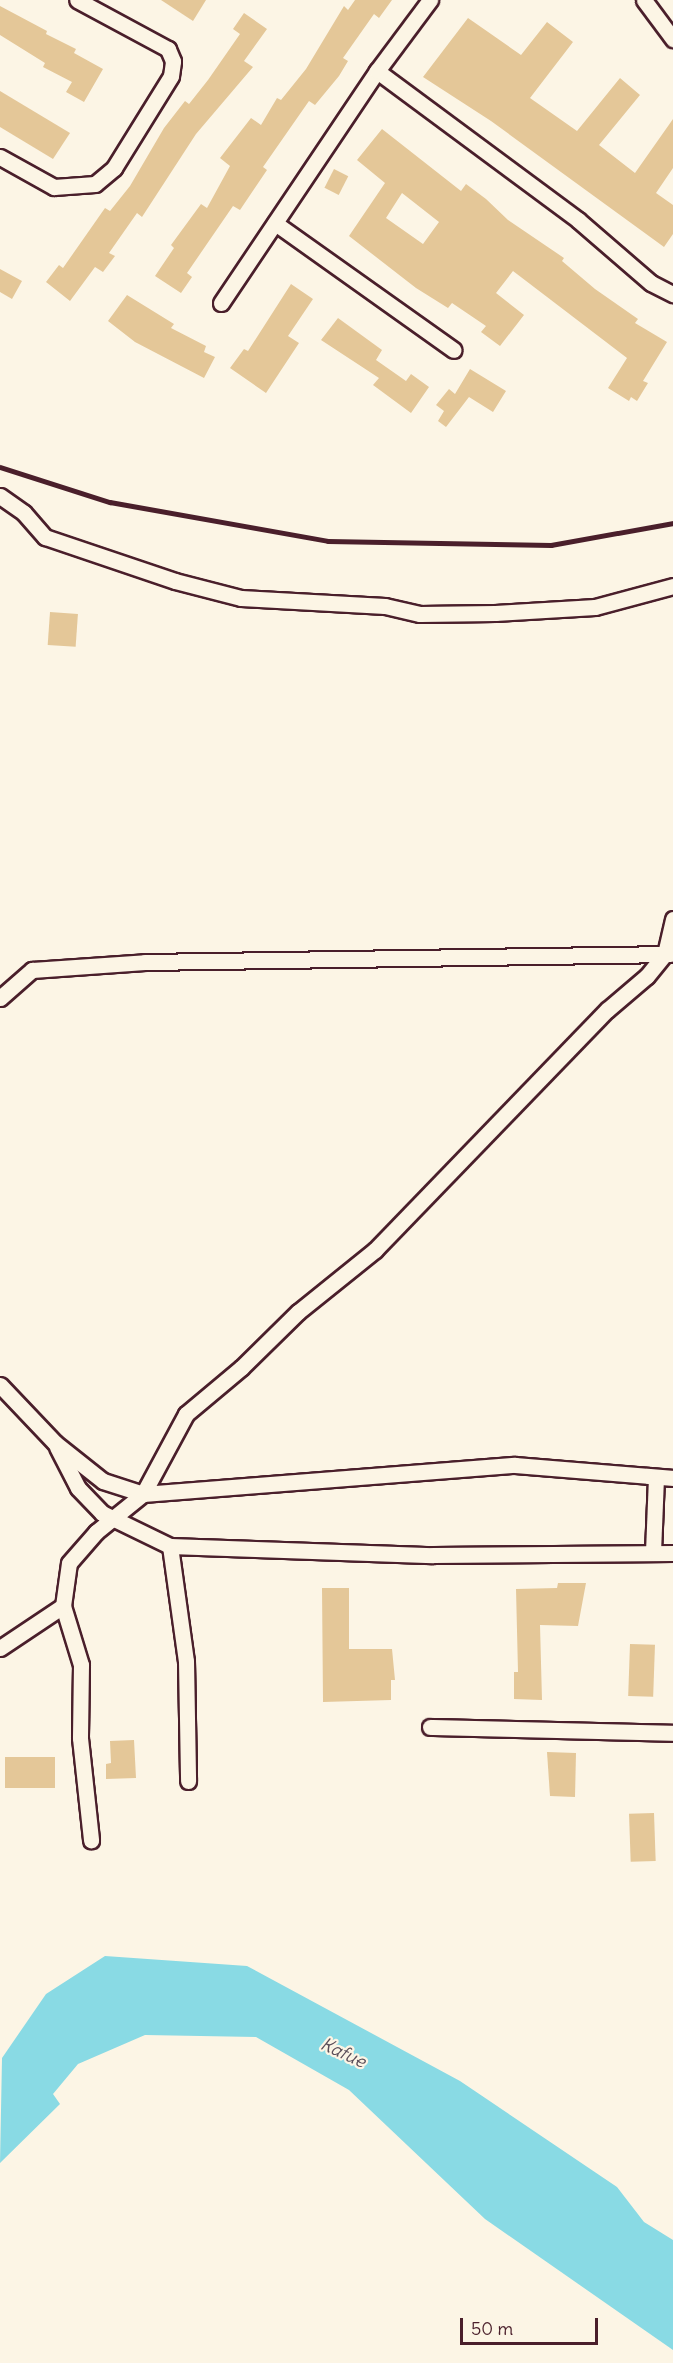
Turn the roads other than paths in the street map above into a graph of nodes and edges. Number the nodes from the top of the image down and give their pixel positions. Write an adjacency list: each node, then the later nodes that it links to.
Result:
1 (77, 0): 6 (street)
2 (430, 0): 5 (street)
3 (644, 0): 4 (street)
4 (673, 39)
5 (377, 71): 7 (street); 8 (street)
6 (0, 157)
7 (275, 223): 9 (street); 10 (street)
8 (673, 294)
9 (221, 303)
10 (454, 350)
11 (0, 496): 12 (street)
12 (673, 586)
13 (673, 919): 14 (street)
14 (669, 954): 15 (street); 20 (street)
15 (0, 998)
16 (0, 1385): 17 (street)
17 (55, 1443): 20 (street); 21 (street)
18 (656, 1478): 19 (street); 20 (street); 23 (street)
19 (673, 1478)
20 (143, 1494): 21 (street)
21 (112, 1520): 22 (street); 25 (street)
22 (170, 1546): 23 (street); 29 (street)
23 (652, 1552): 24 (street)
24 (673, 1553)
25 (63, 1606): 26 (street); 30 (street)
26 (0, 1648)
27 (430, 1726): 28 (street)
28 (673, 1733)
29 (188, 1781)
30 (91, 1840)

